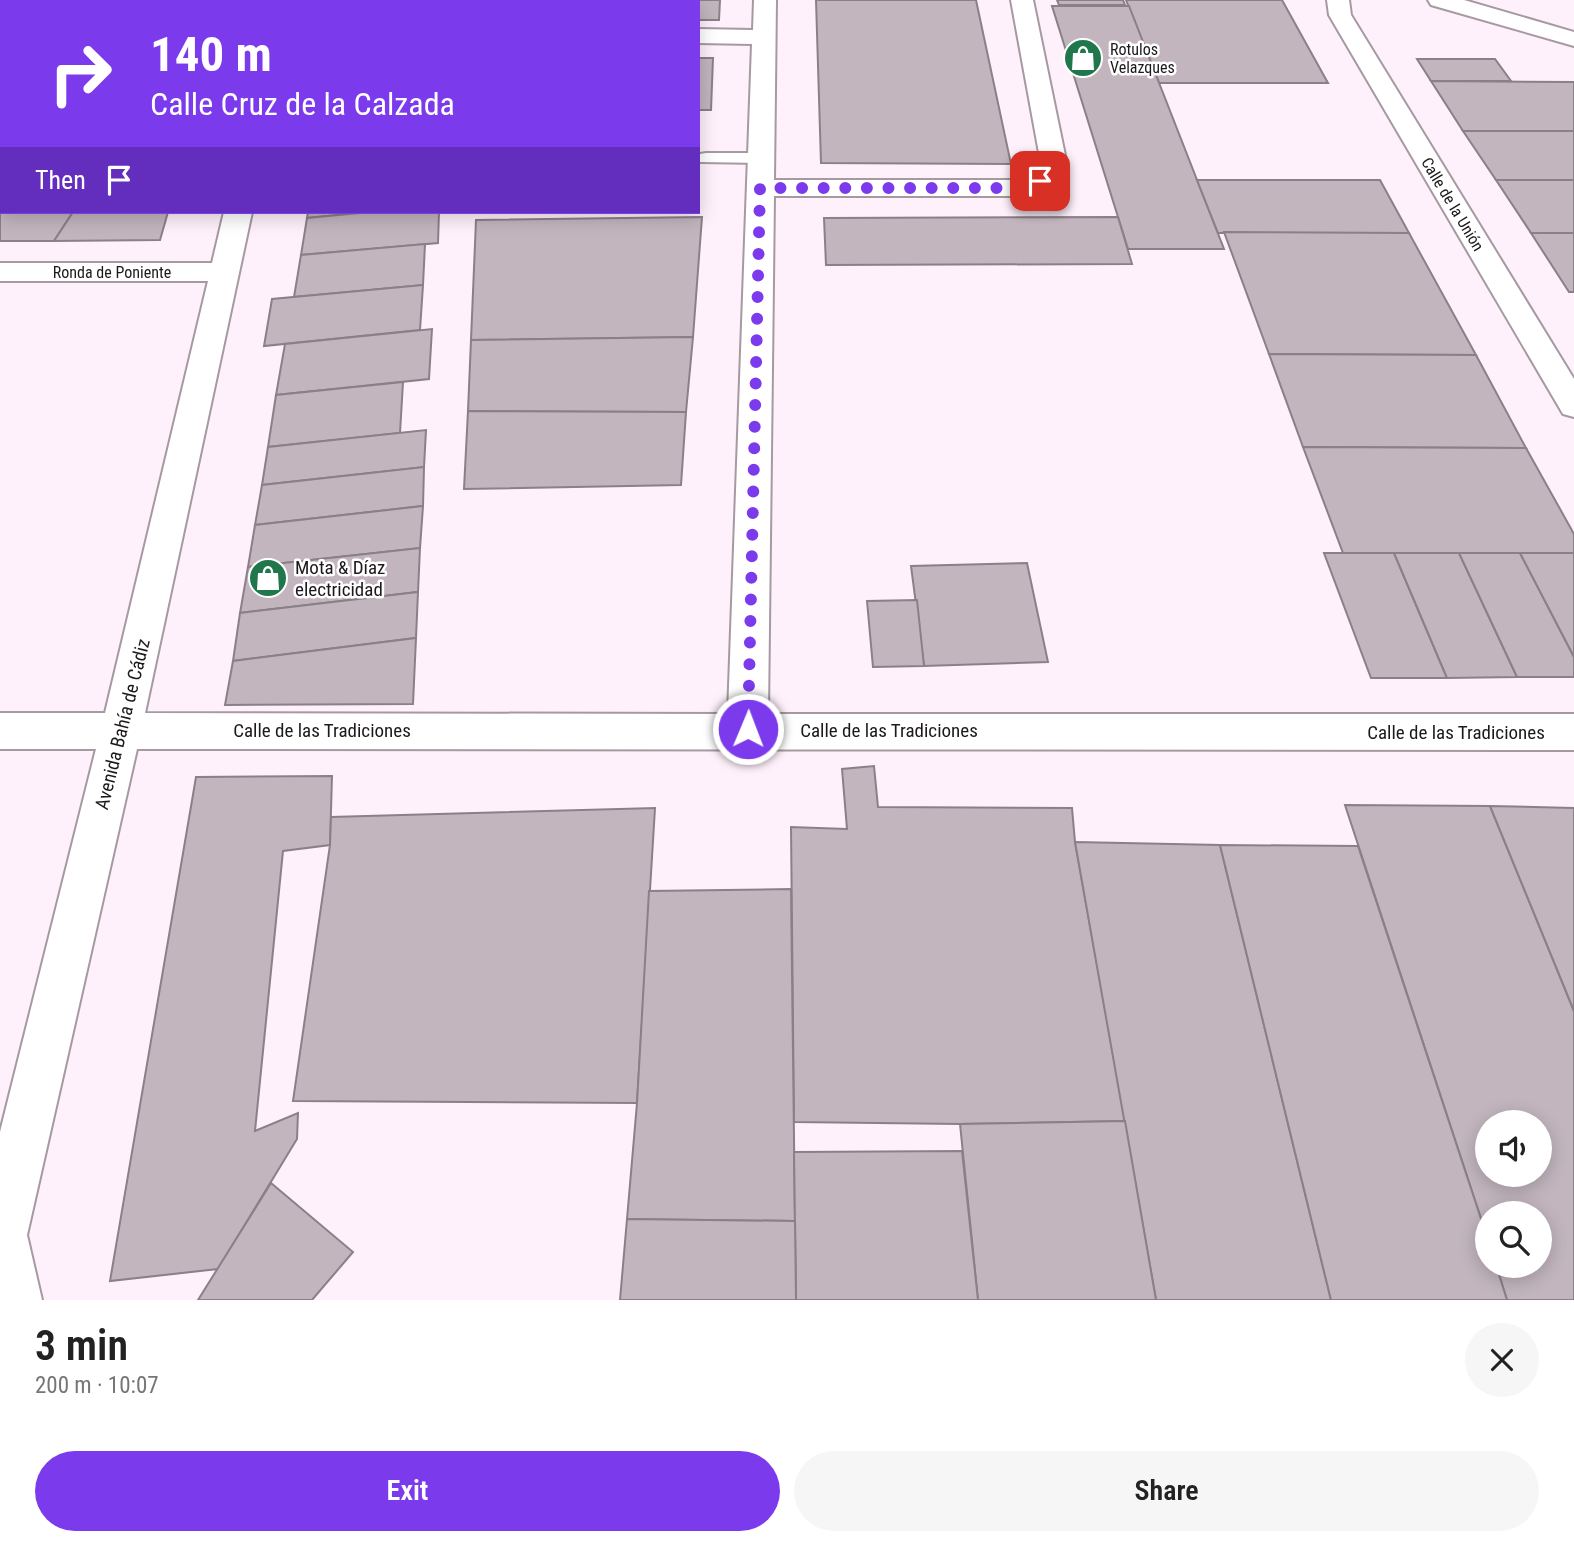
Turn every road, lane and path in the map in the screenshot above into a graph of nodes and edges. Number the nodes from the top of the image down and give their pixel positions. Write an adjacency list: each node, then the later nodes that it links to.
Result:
1 (765, 0): 6 (street)
2 (1023, 0): 9 (street)
3 (1338, 0): 13 (street, Calle de la Unión)
4 (1439, 0): 7 (street)
5 (700, 36): 6 (street)
6 (765, 37): 9 (street)
7 (1574, 39)
8 (701, 158): 9 (lane)
9 (761, 173): 14 (street)
10 (238, 214): 12 (street, Avenida Bahía de Cádiz)
11 (0, 272): 12 (street, Ronda de Poniente)
12 (223, 272): 16 (street, Avenida Bahía de Cádiz)
13 (1574, 406)
14 (748, 729): 16 (street, Calle de las Tradiciones); 17 (street, Calle de las Tradiciones)
15 (0, 731): 16 (street, Calle de las Tradiciones)
16 (119, 731): 18 (street, Avenida Bahía de Cádiz)
17 (1574, 732)
18 (1, 1237): 19 (street, Avenida Bahía de Cádiz)
19 (15, 1300)

